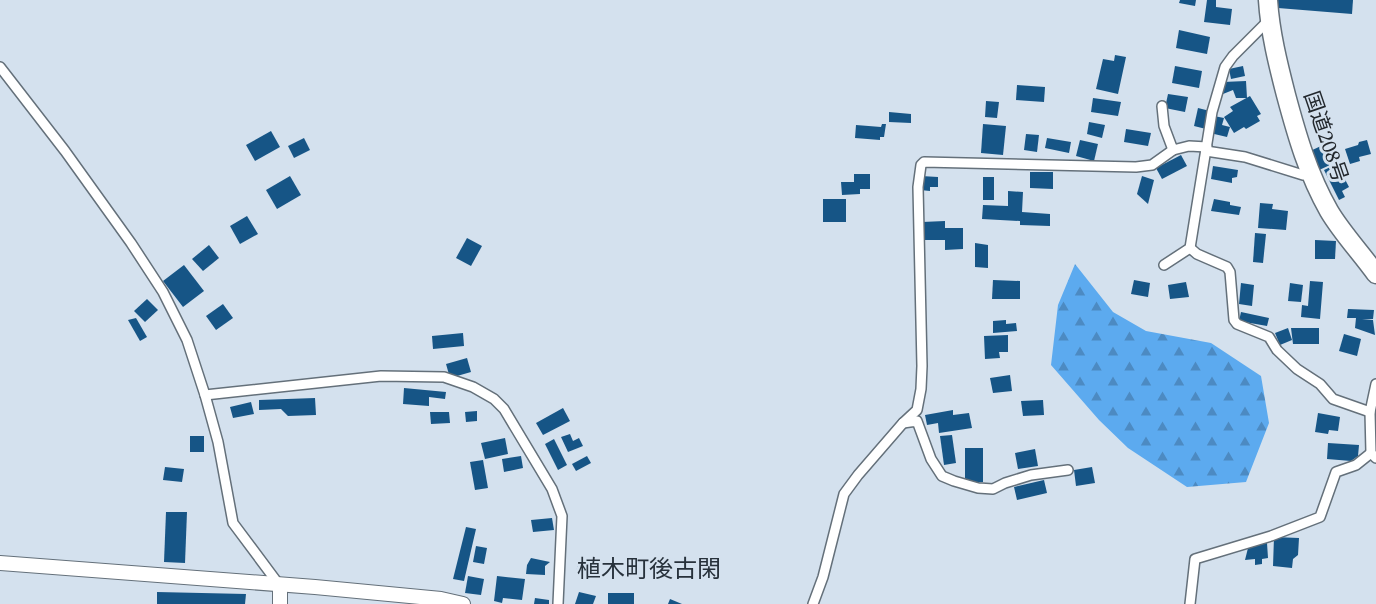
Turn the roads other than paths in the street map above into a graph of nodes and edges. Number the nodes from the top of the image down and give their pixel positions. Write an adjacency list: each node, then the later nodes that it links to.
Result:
1 (1268, 0): 2 (highway, 国道208号)
2 (1269, 20): 5 (street); 7 (highway, 国道208号)
3 (0, 67): 12 (street)
4 (1162, 106): 6 (street)
5 (1206, 149): 6 (street); 7 (street); 8 (street)
6 (1173, 150): 14 (street)
7 (1309, 174): 10 (highway, 国道208号)
8 (1190, 248): 9 (street); 13 (street)
9 (1164, 266)
10 (1376, 274)
11 (1376, 384): 13 (street)
12 (205, 394): 18 (street); 21 (street)
13 (1370, 412): 15 (street)
14 (903, 423): 16 (street); 22 (street)
15 (1374, 456): 23 (street)
16 (1068, 470)
17 (0, 563): 18 (street)
18 (280, 586): 19 (street); 20 (street)
19 (280, 604)
20 (463, 604)
21 (558, 604)
22 (813, 604)
23 (1190, 604)

